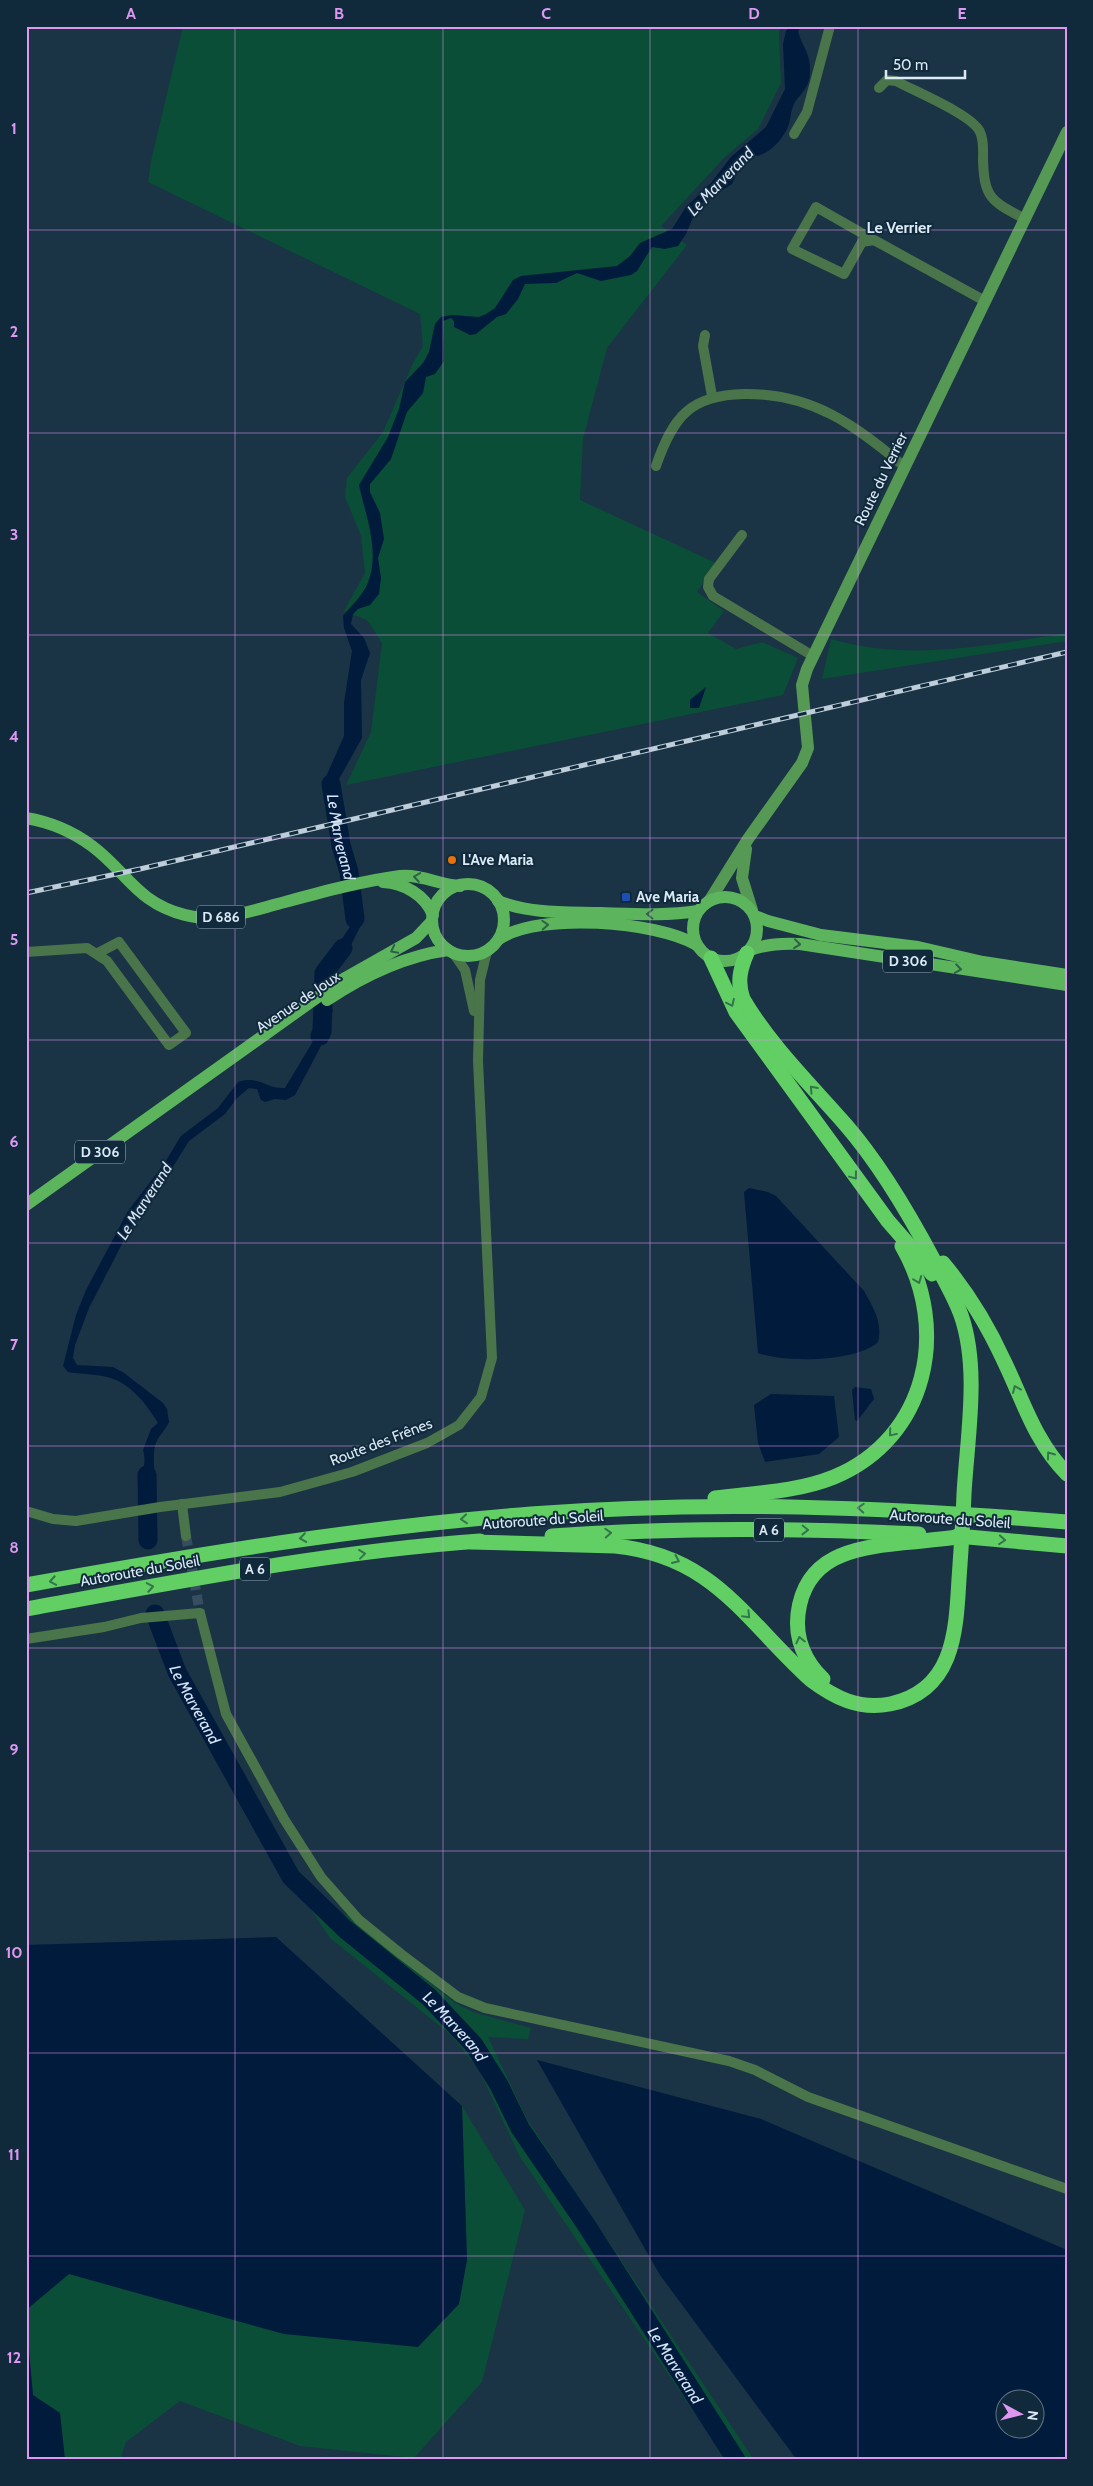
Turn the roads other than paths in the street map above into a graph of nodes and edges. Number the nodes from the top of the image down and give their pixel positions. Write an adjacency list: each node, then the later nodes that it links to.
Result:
1 (830, 26): 4 (street)
2 (879, 88): 5 (street)
3 (1067, 132): 5 (main road, Route du Verrier)
4 (794, 134)
5 (1025, 219): 7 (main road, Route du Verrier)
6 (874, 240): 6 (street); 7 (street)
7 (985, 301): 11 (main road, Route du Verrier)
8 (705, 335): 9 (street)
9 (712, 396): 10 (street); 11 (street)
10 (656, 466)
11 (905, 467): 13 (main road, Route du Verrier)
12 (742, 535): 13 (street)
13 (813, 656): 15 (main road, Route du Verrier)
14 (26, 818): 16 (main road, D 686)
15 (748, 839): 19 (main road, Route du Verrier); 21 (main road, Route du Verrier)
16 (371, 882): 17 (main road, D 686, one-way to 16); 22 (main road)
17 (460, 886): 18 (main road); 22 (main road)
18 (498, 900): 20 (main road, one-way to 18); 23 (main road)
19 (710, 900): 20 (main road); 21 (main road)
20 (698, 911): 24 (main road)
21 (753, 913): 28 (main road); 31 (main road, D 306)
22 (433, 918): 27 (main road); 33 (main road, Avenue de Joux / D 306, one-way to 33)
23 (499, 939): 24 (main road, one-way to 24); 25 (main road)
24 (697, 945): 30 (main road)
25 (487, 951): 27 (main road); 34 (street, Route des Frênes)
26 (26, 952): 29 (street)
27 (451, 952): 33 (main road, Avenue de Joux / D 306); 34 (street, Route des Frênes)
28 (748, 952): 30 (main road); 32 (main road, D 306, one-way to 32); 37 (highway, one-way to 28)
29 (96, 954): 29 (street)
30 (711, 958): 36 (highway, one-way to 36)
31 (1067, 975)
32 (1067, 985)
33 (308, 1008): 35 (main road, Avenue de Joux / D 306)
34 (478, 1024): 40 (street, Route des Frênes)
35 (26, 1205)
36 (888, 1221): 39 (highway); 41 (highway, one-way to 41)
37 (922, 1239): 38 (highway, one-way to 37); 39 (highway)
38 (1067, 1474)
39 (962, 1487): 48 (highway)
40 (182, 1504): 42 (street, Route des Frênes); 44 (street)
41 (635, 1509): 43 (highway, Autoroute du Soleil / A 6, one-way to 41); 49 (highway, Autoroute du Soleil / A 6, one-way to 49)
42 (26, 1510)
43 (1067, 1522)
44 (186, 1536)
45 (965, 1536): 46 (highway, Autoroute du Soleil / A 6, one-way to 45); 47 (highway, Autoroute du Soleil / A 6, one-way to 47); 48 (highway, one-way to 45)
46 (472, 1542): 48 (highway, one-way to 48); 50 (highway, Autoroute du Soleil / A 6, one-way to 46)
47 (1067, 1546)
48 (957, 1568)
49 (26, 1585)
50 (26, 1609)
51 (26, 1639): 52 (street)
52 (1067, 2190)

